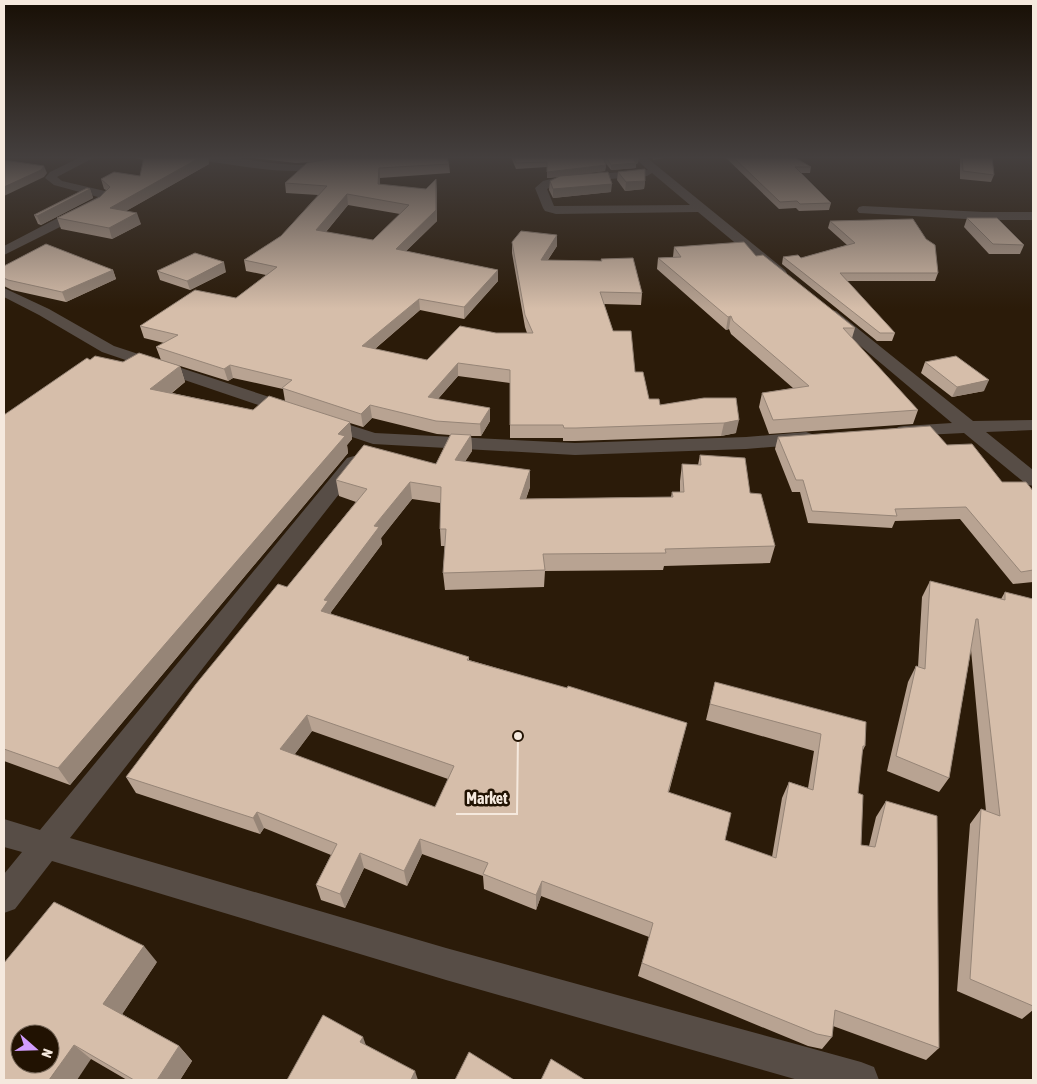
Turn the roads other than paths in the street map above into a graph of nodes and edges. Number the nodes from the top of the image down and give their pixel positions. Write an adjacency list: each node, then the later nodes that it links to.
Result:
1 (89, 208): 6 (street)
2 (549, 208): 3 (street)
3 (701, 208): 7 (street)
4 (863, 210): 5 (street)
5 (1033, 216)
6 (4, 250)
7 (793, 283)
8 (4, 292): 10 (street)
9 (816, 302): 13 (street)
10 (108, 349): 11 (street); 16 (street)
11 (92, 359)
12 (1033, 425): 13 (street)
13 (968, 427): 14 (street); 17 (street)
14 (891, 432)
15 (824, 437): 16 (street)
16 (373, 438): 19 (street)
17 (1033, 480)
18 (4, 833): 19 (street)
19 (46, 847): 20 (street); 21 (street)
20 (4, 898)
21 (861, 1080)

